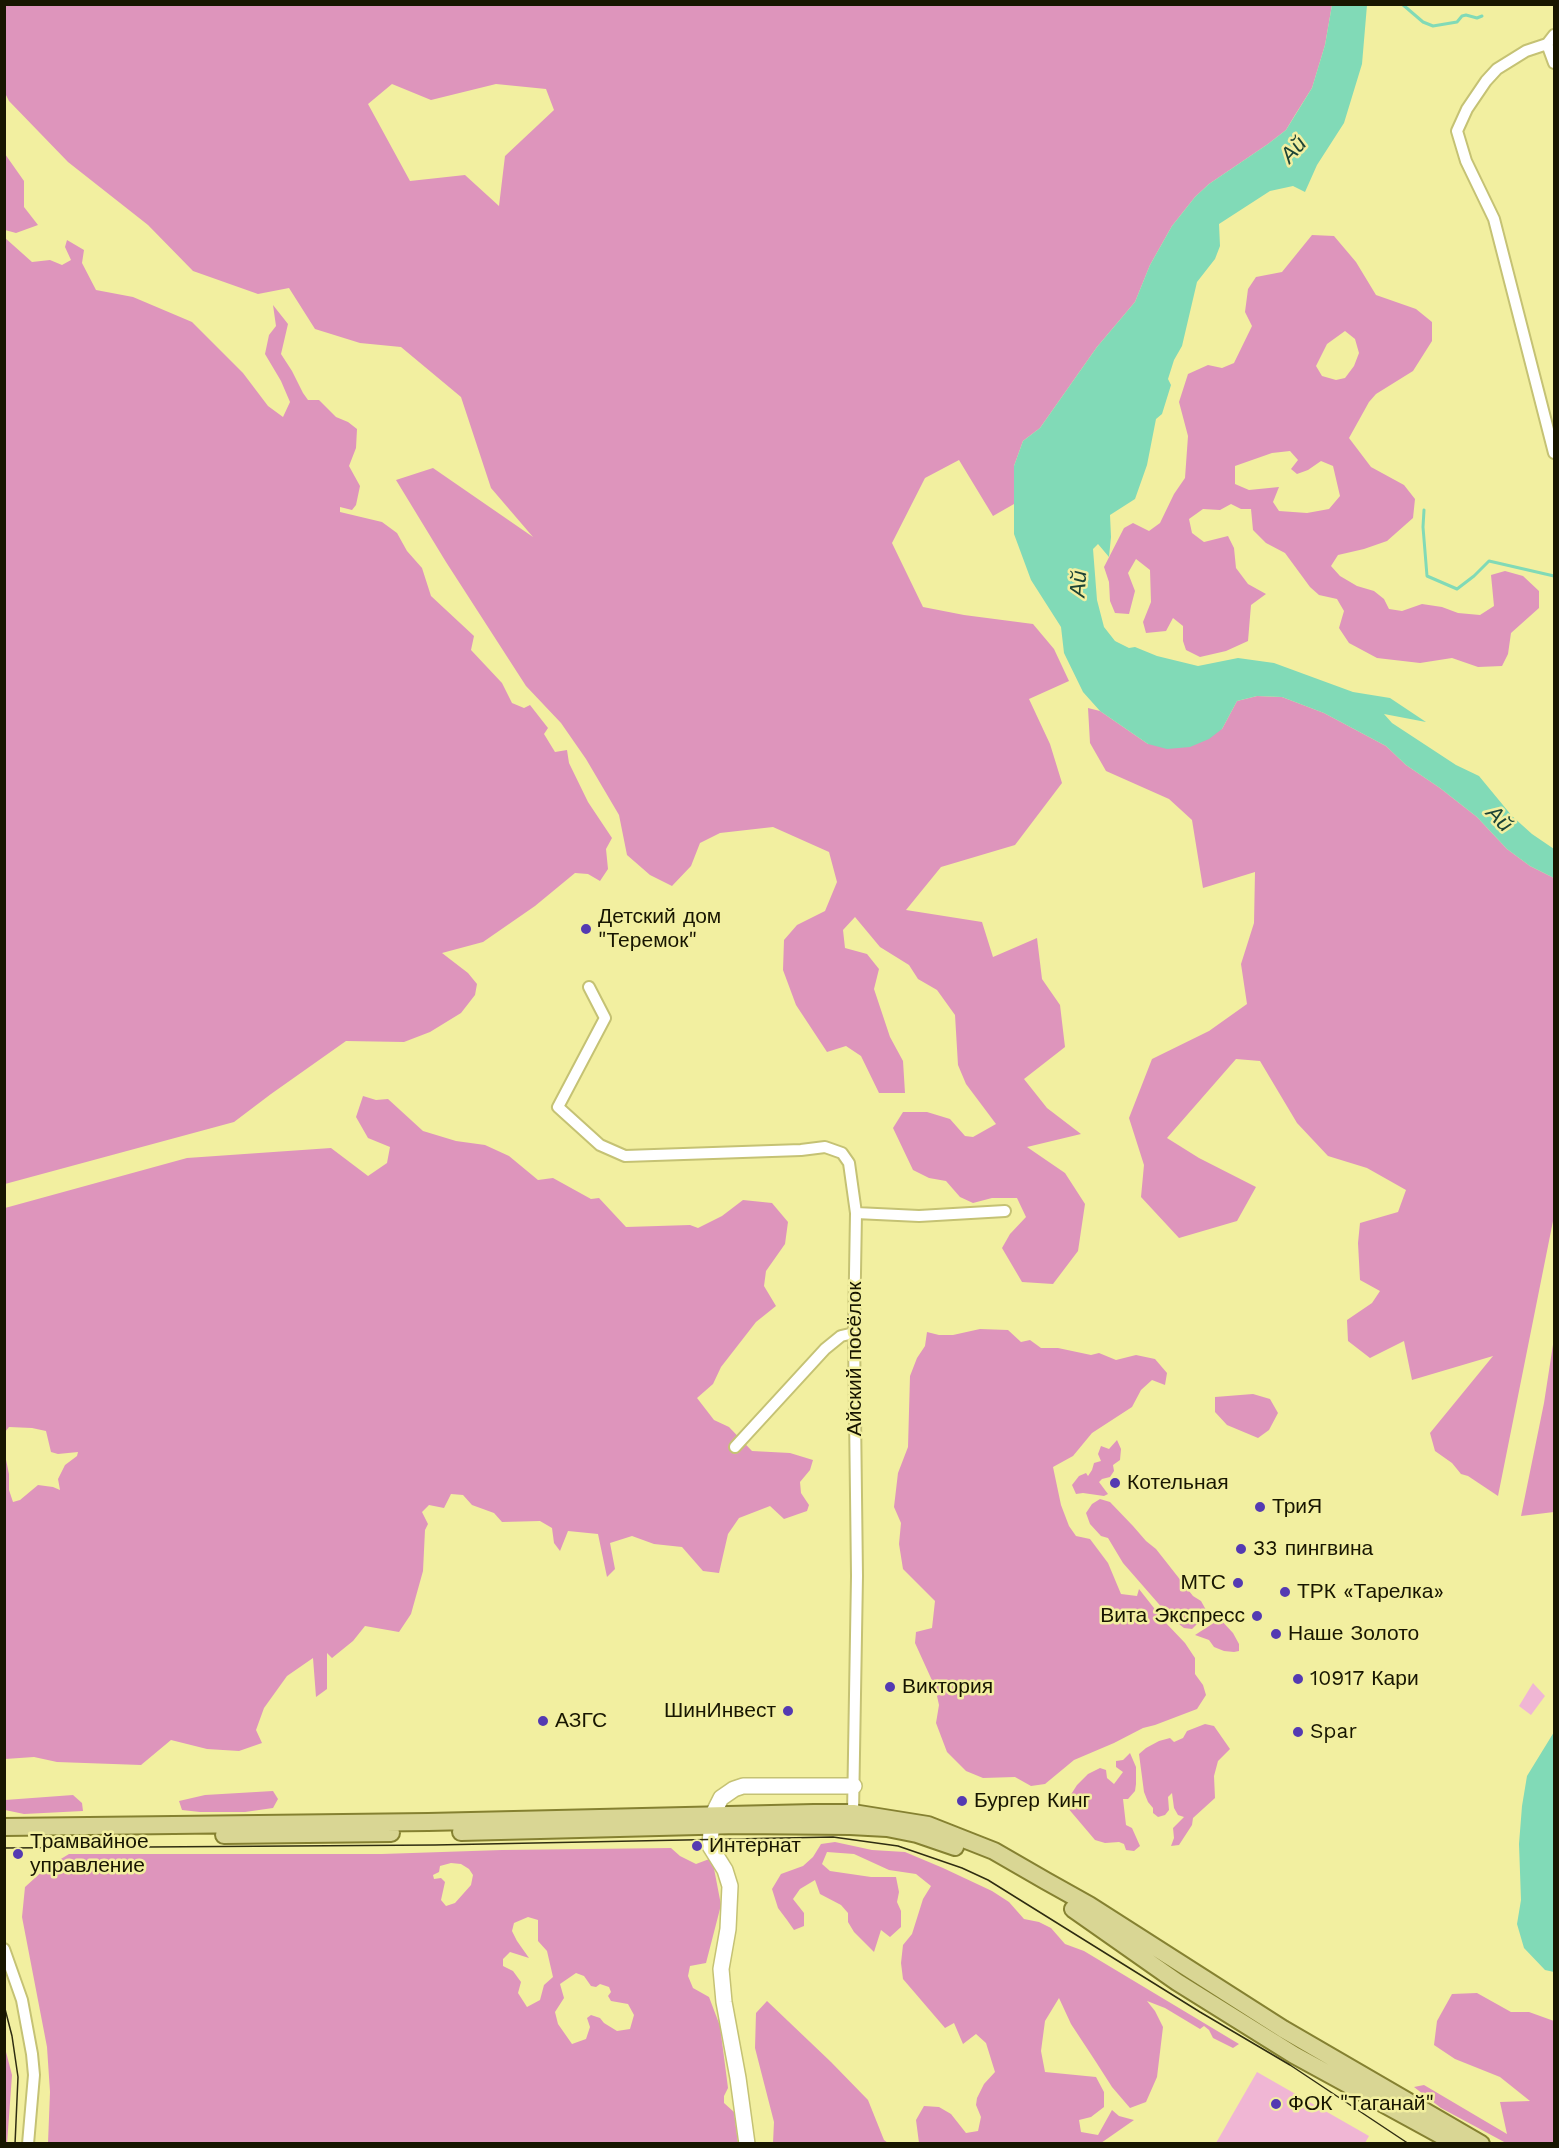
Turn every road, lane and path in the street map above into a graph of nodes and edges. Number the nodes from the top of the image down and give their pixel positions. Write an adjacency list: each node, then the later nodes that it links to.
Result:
1 (1554, 35): 2 (street)
2 (1547, 45): 3 (street); 4 (street)
3 (1554, 63)
4 (1554, 453)
5 (589, 987): 7 (street, Айский посёлок)
6 (1005, 1211): 7 (street)
7 (856, 1213): 8 (street, Айский посёлок)
8 (854, 1333): 9 (street); 10 (street, Айский посёлок)
9 (735, 1448)
10 (854, 1786): 11 (street, Айский посёлок); 12 (street)
11 (853, 1814): 12 (main road); 16 (main road)
12 (714, 1816): 13 (main road); 14 (main road); 16 (main road); 18 (street)
13 (4, 1827)
14 (4, 1837)
15 (4, 1949): 17 (street)
16 (1276, 2035): 19 (main road); 20 (main road)
17 (28, 2144)
18 (747, 2144)
19 (1457, 2144)
20 (1480, 2144)

